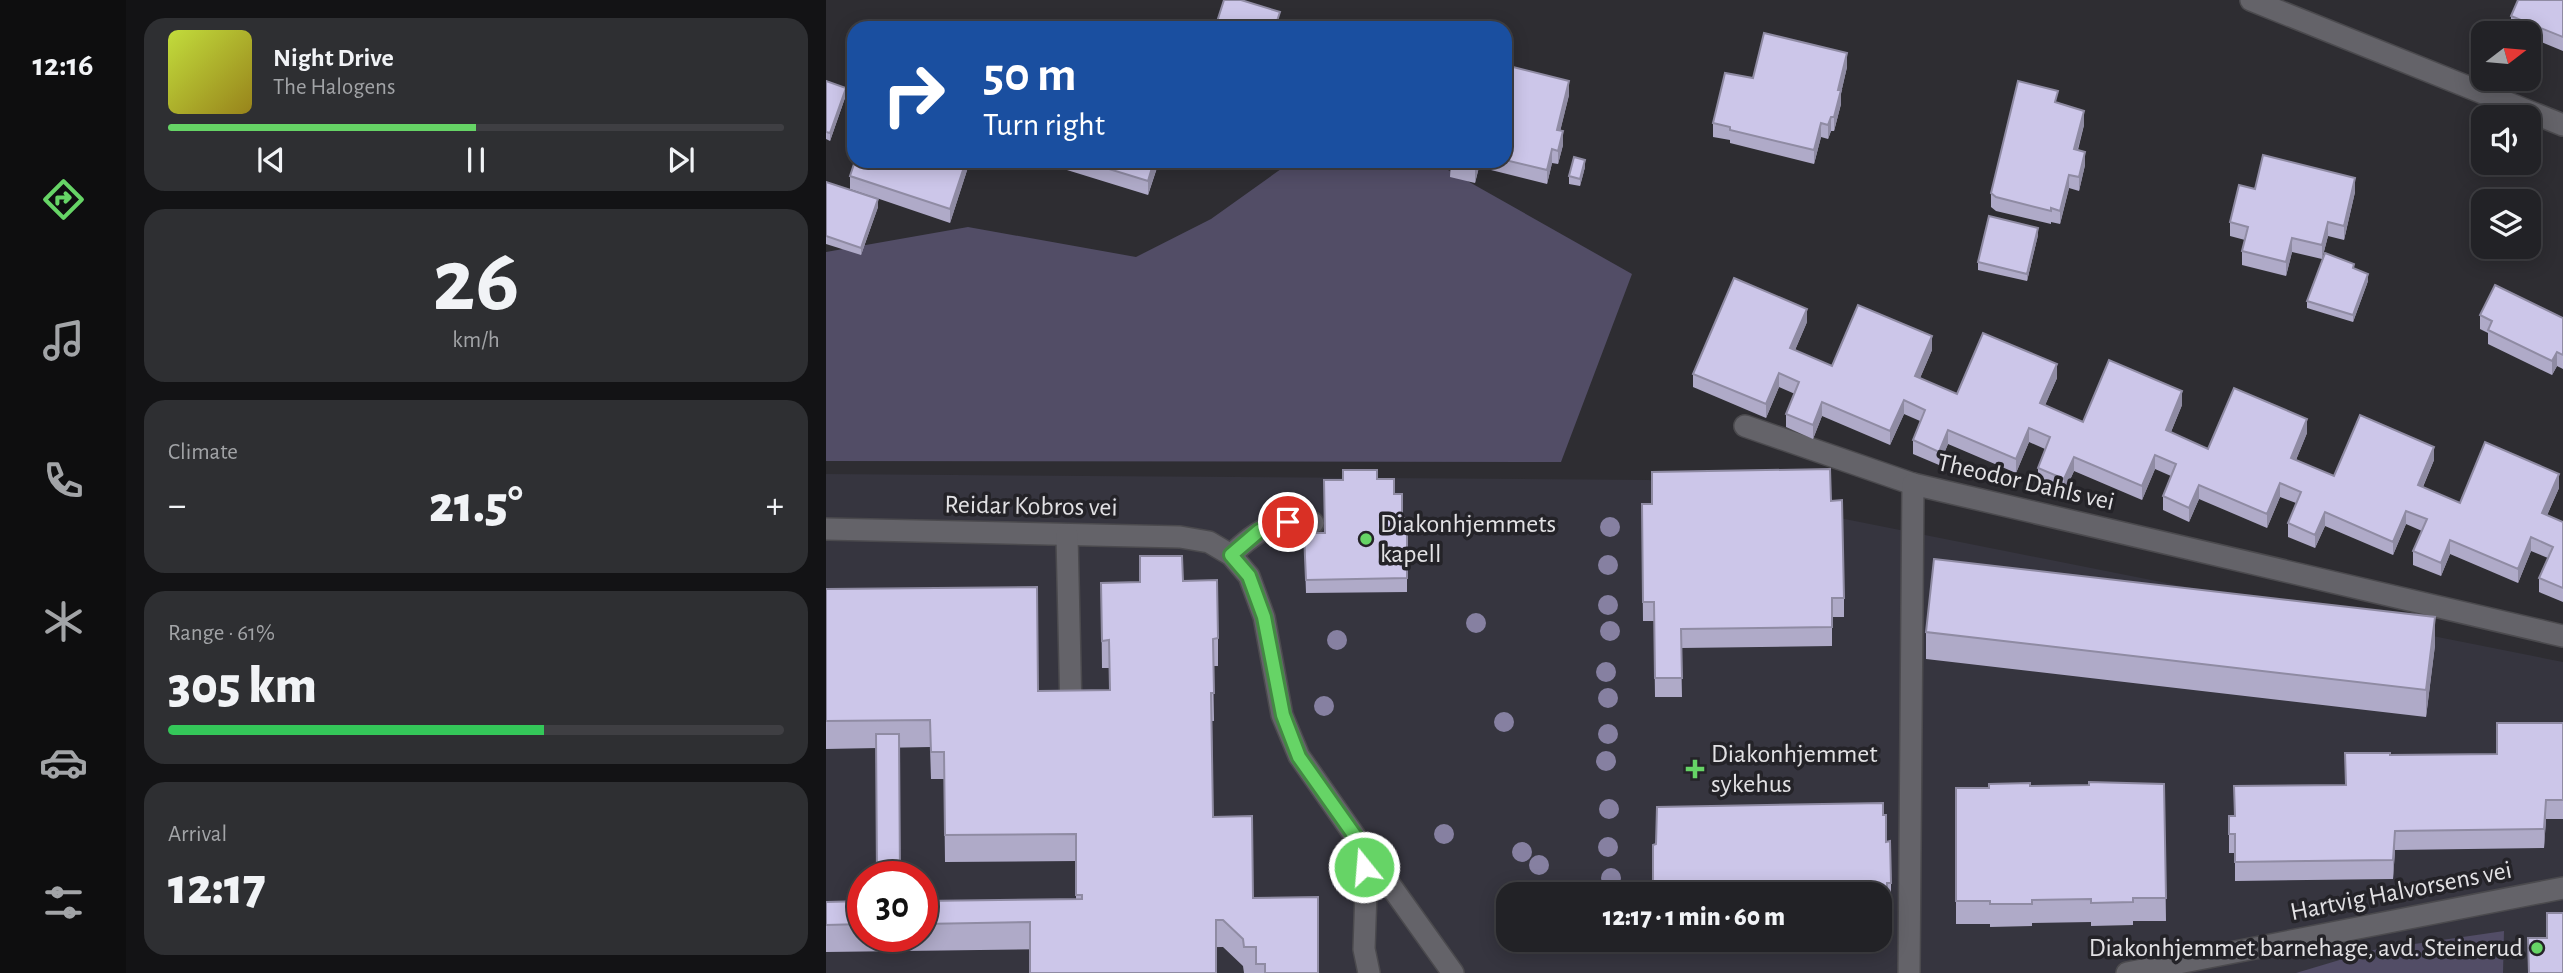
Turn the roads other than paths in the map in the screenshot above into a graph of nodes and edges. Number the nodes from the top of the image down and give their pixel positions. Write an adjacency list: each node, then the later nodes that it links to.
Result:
1 (2252, 0): 2 (street)
2 (2563, 125)
3 (1745, 426): 4 (street)
4 (1913, 484): 9 (street, Theodor Dahls vei); 15 (street, Theodor Dahls vei)
5 (1313, 523): 8 (street)
6 (826, 529): 7 (street, Reidar Kobros vei)
7 (1067, 535): 8 (street, Reidar Kobros vei); 10 (street)
8 (1231, 555): 11 (street)
9 (2563, 636)
10 (1071, 712)
11 (1357, 839): 13 (street); 14 (street)
12 (2563, 888): 16 (street, Hartvig Halvorsens vei)
13 (1369, 973)
14 (1452, 973)
15 (1909, 973)
16 (2126, 973)

